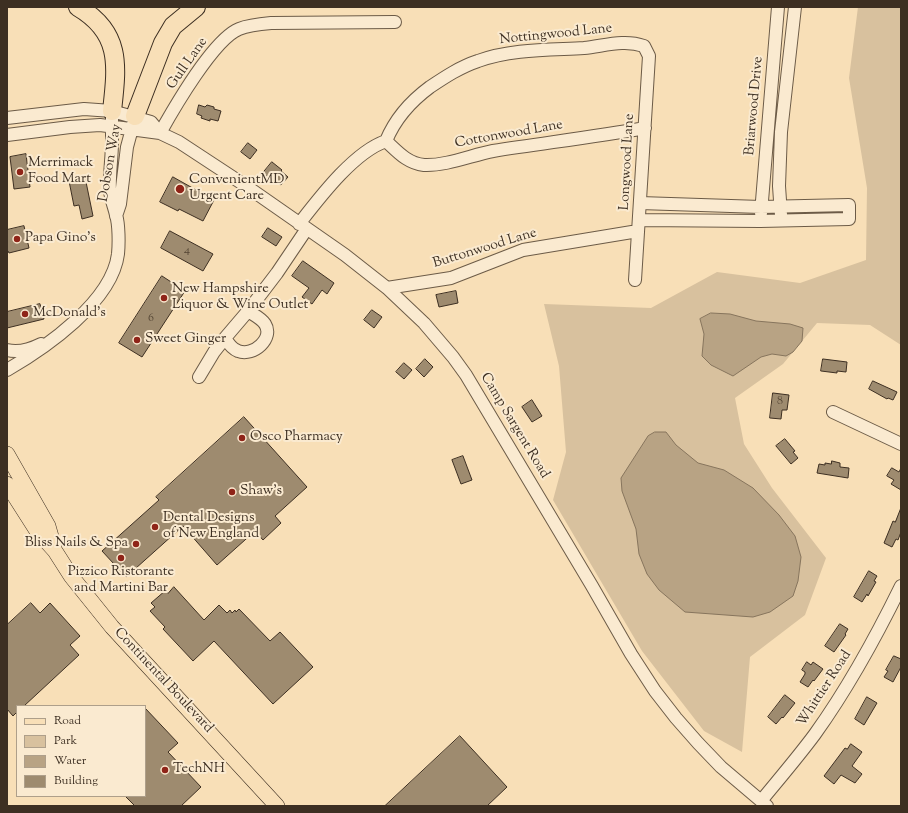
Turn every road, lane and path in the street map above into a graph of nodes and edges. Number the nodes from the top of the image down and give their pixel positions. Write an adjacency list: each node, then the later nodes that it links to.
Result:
1 (78, 7): 8 (highway)
2 (196, 7): 9 (highway)
3 (778, 7): 15 (street, Briarwood Drive)
4 (795, 7): 16 (street, Briarwood Drive)
5 (396, 22): 11 (street, Gull Lane)
6 (644, 46): 10 (street, Longwood Lane); 13 (street, Nottingwood Lane)
7 (7, 118): 8 (street, Camp Sargent Road)
8 (112, 118): 9 (street, Camp Sargent Road); 12 (street, Camp Sargent Road); 17 (street, Dobson Way)
9 (133, 122): 11 (street, Camp Sargent Road); 17 (street, Dobson Way)
10 (645, 128): 13 (street, Cottonwood Lane); 14 (street, Longwood Lane)
11 (160, 133): 21 (street, Camp Sargent Road)
12 (7, 135)
13 (386, 141): 21 (street)
14 (640, 203): 15 (street); 20 (street, Longwood Lane)
15 (761, 207): 16 (street); 19 (street, Briarwood Drive)
16 (780, 207): 18 (street, Briarwood Drive); 18 (street)
17 (116, 216): 25 (street, Dobson Way)
18 (781, 220): 19 (street)
19 (760, 221): 20 (street)
20 (639, 226): 22 (street, Longwood Lane); 23 (street, Buttonwood Lane)
21 (303, 227): 23 (street, Camp Sargent Road); 24 (street)
22 (636, 280)
23 (387, 288): 36 (street, Camp Sargent Road)
24 (248, 311): 26 (street); 26 (street)
25 (58, 336): 27 (street, Dobson Way); 28 (street, Dobson Way)
26 (225, 338): 29 (street)
27 (7, 350)
28 (7, 370)
29 (199, 377)
30 (833, 412): 31 (street)
31 (901, 444)
32 (7, 454): 34 (main road, Continental Boulevard)
33 (7, 484): 34 (main road, Continental Boulevard)
34 (55, 551): 37 (main road, Continental Boulevard)
35 (901, 586): 36 (street, Whittier Road)
36 (764, 803)
37 (277, 806)

